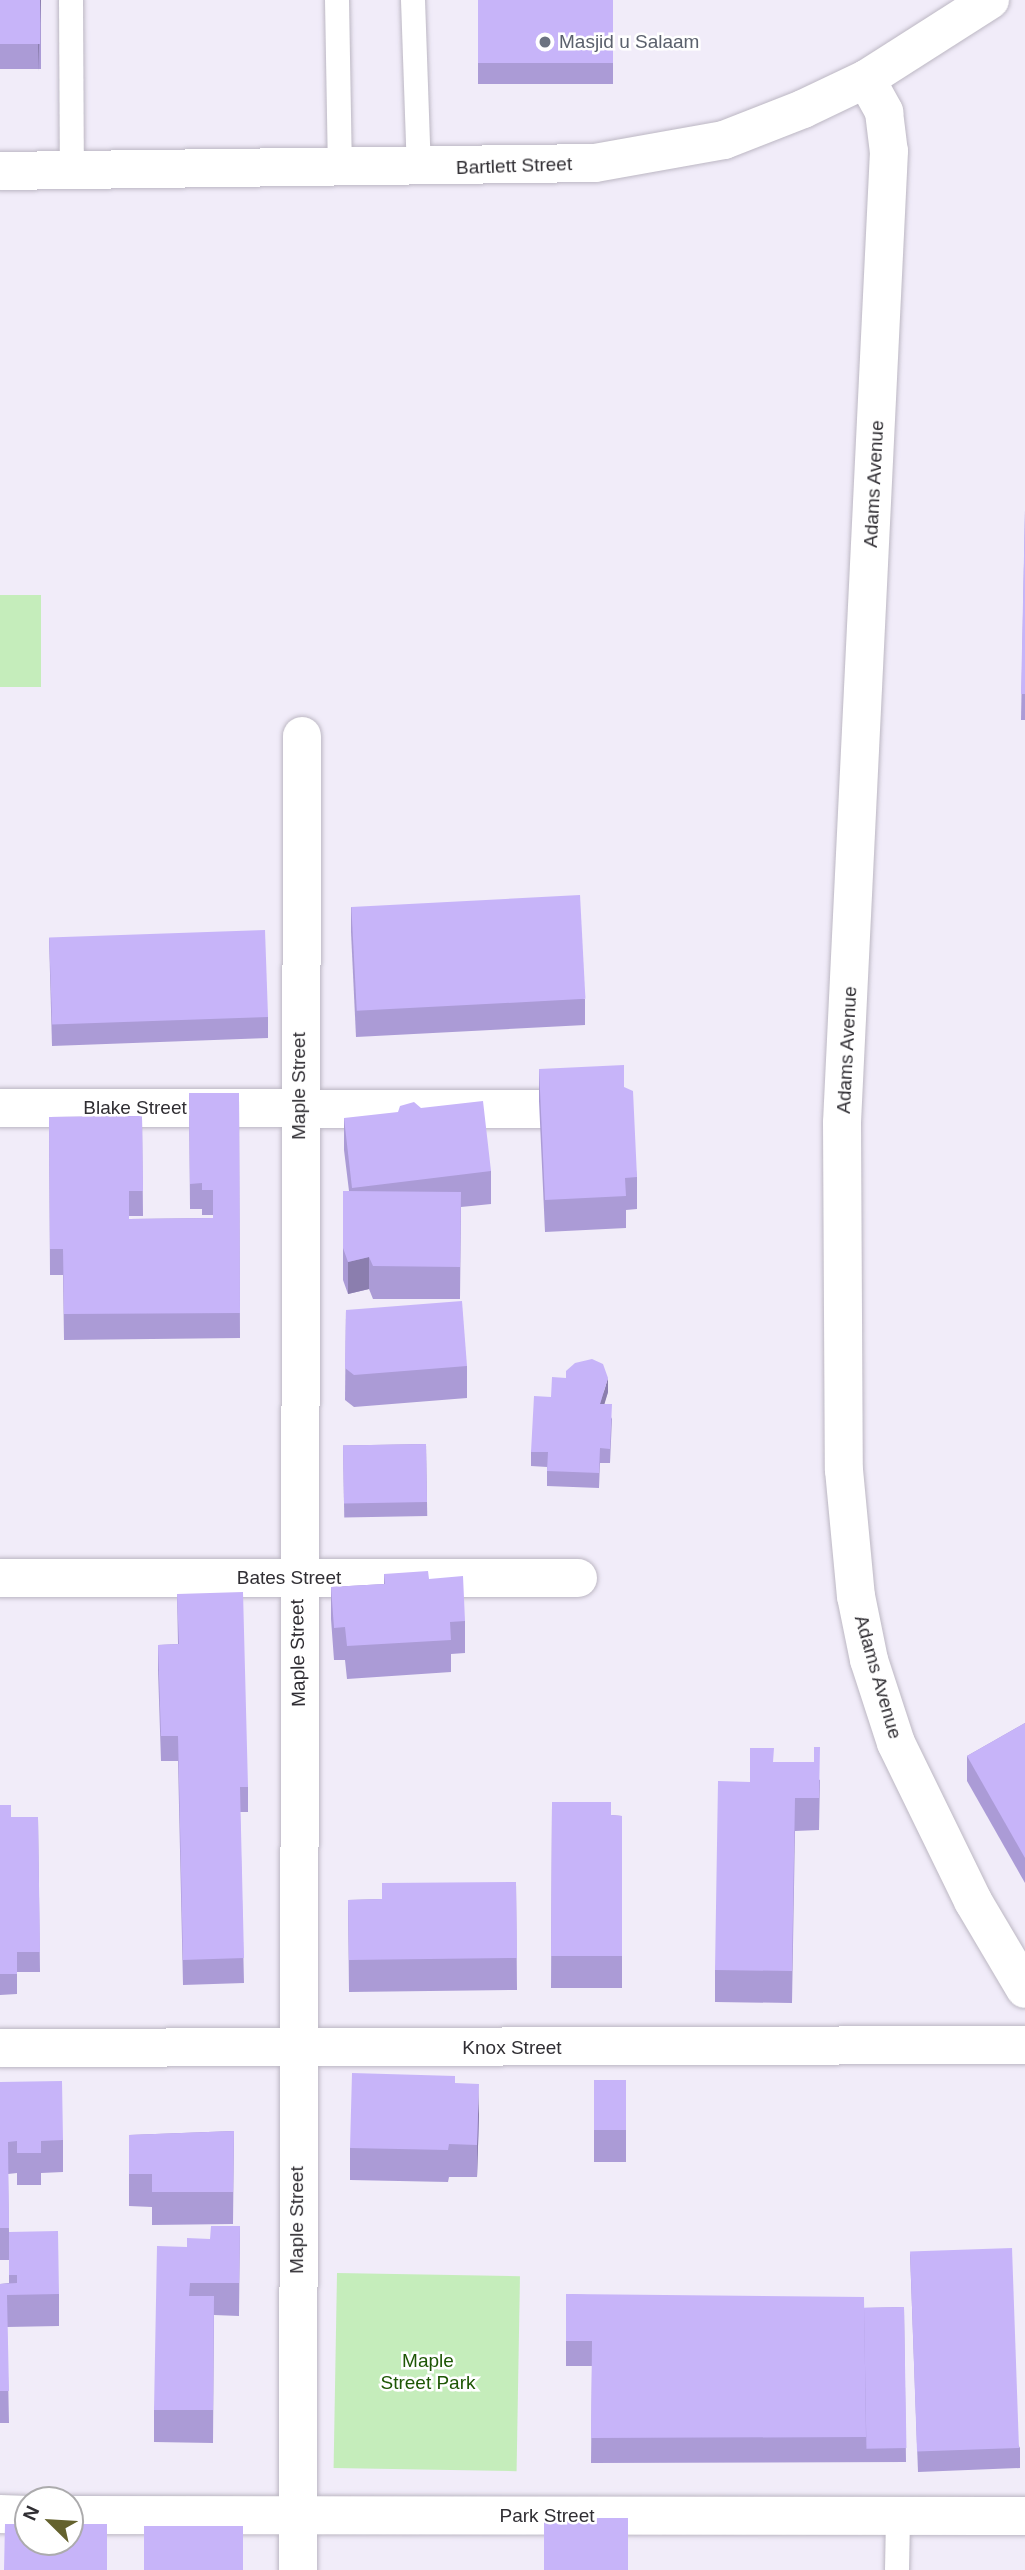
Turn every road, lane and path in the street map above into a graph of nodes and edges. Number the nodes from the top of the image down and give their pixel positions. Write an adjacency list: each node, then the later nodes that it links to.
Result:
1 (71, 0): 8 (lane)
2 (337, 0): 7 (lane)
3 (413, 0): 6 (lane)
4 (990, 0): 5 (street, Bartlett Street)
5 (866, 79): 6 (street, Bartlett Street); 17 (street, Adams Avenue)
6 (419, 168): 7 (street, Bartlett Street)
7 (340, 169): 8 (street, Bartlett Street)
8 (72, 170): 9 (street, Bartlett Street)
9 (0, 171)
10 (302, 736): 12 (street, Maple Street)
11 (0, 1108): 12 (street, Blake Street)
12 (299, 1108): 13 (street, Blake Street); 15 (street, Maple Street)
13 (606, 1109)
14 (0, 1578): 15 (street, Bates Street)
15 (297, 1578): 16 (street, Bates Street); 19 (street, Maple Street)
16 (578, 1578)
17 (1025, 1989)
18 (1025, 2045): 19 (street, Knox Street)
19 (296, 2046): 20 (street, Knox Street); 22 (street, Maple Street)
20 (0, 2048)
21 (84, 2515): 22 (street, Park Street)
22 (298, 2516): 23 (street, Park Street); 25 (street, Maple Street)
23 (898, 2516): 24 (street, Park Street); 26 (lane)
24 (1025, 2516)
25 (299, 2570)
26 (897, 2570)

